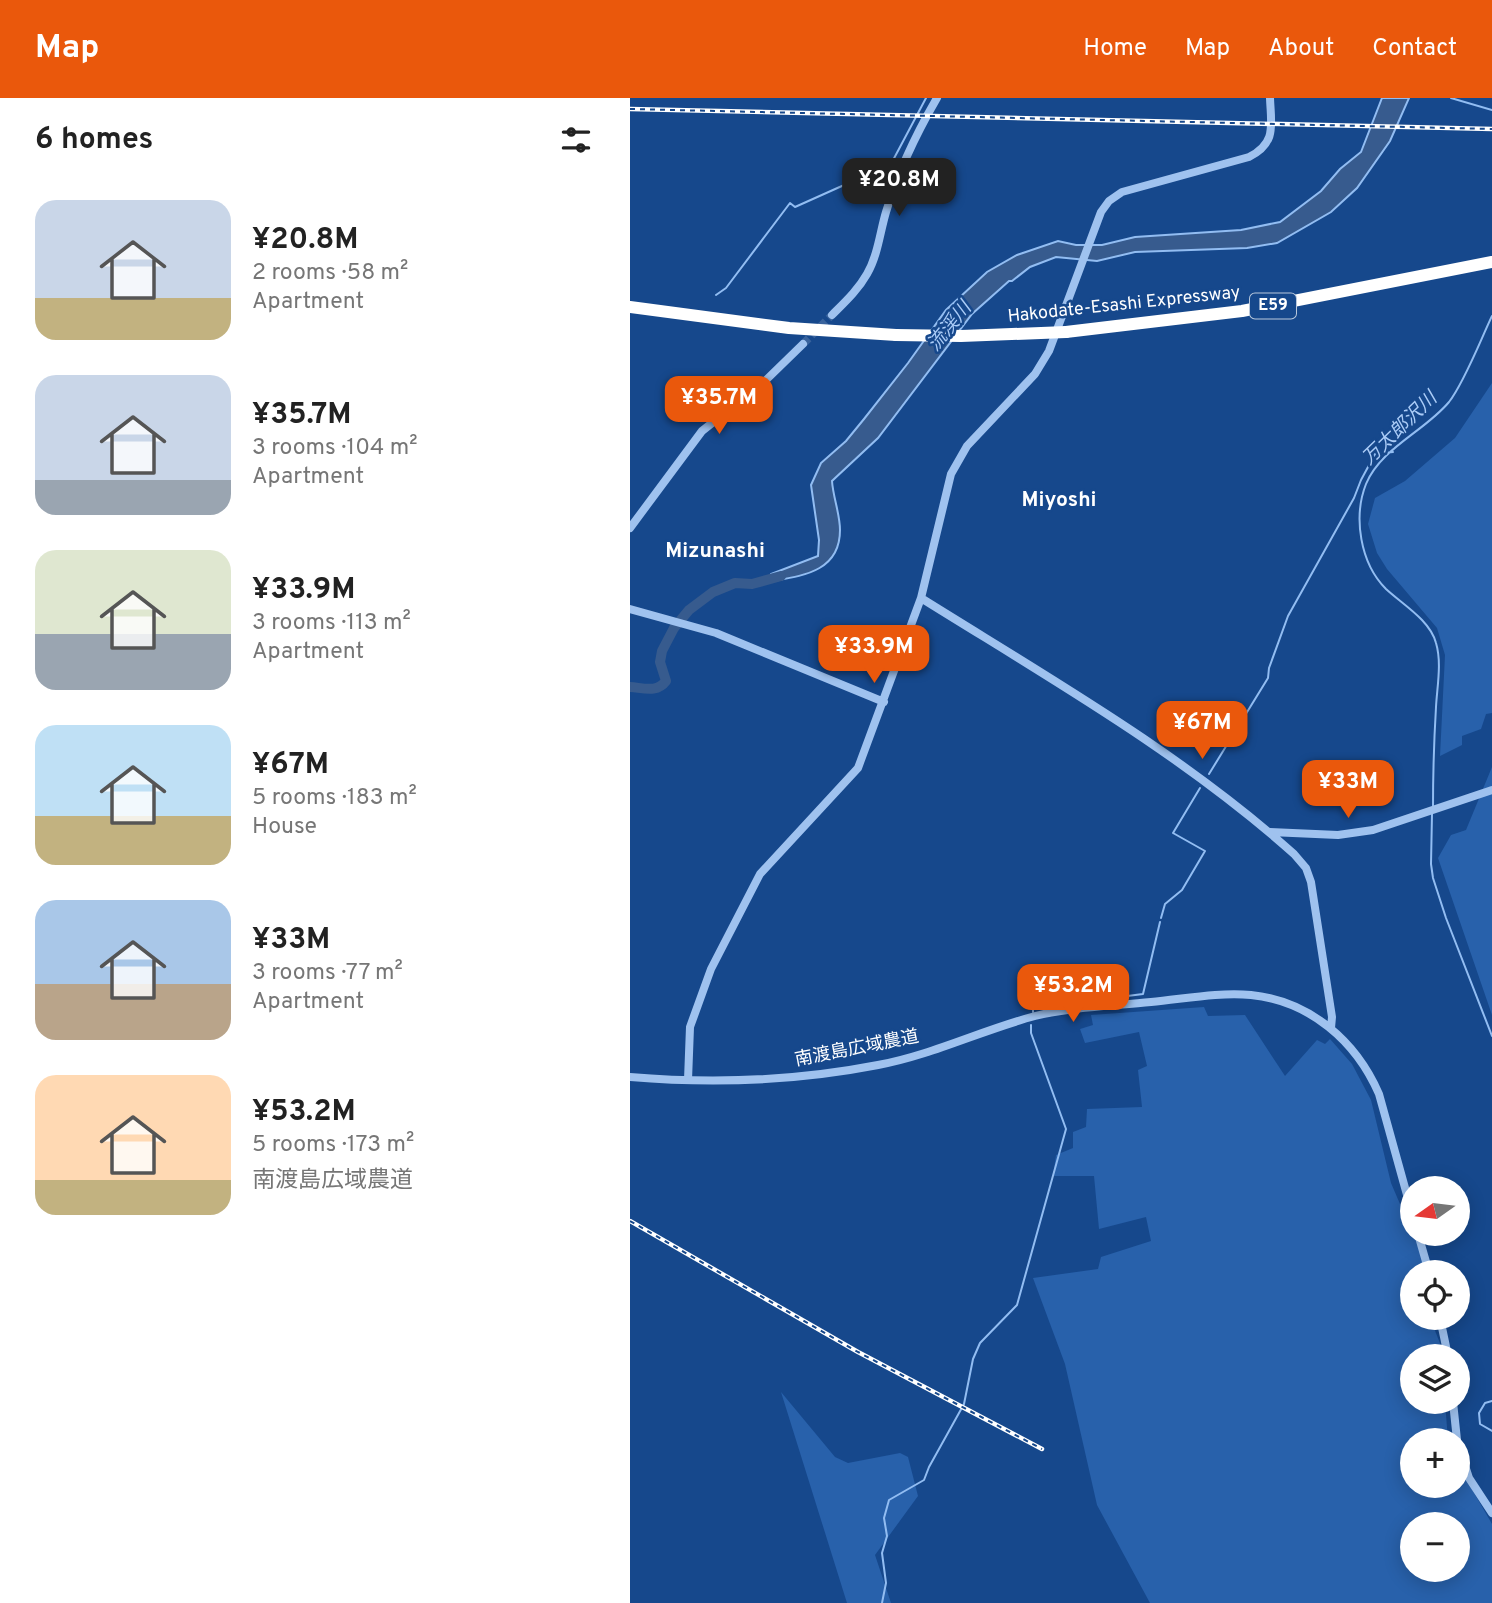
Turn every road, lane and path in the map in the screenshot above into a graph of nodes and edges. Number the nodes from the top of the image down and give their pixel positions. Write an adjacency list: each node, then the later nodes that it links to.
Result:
1 (937, 98): 5 (street)
2 (1270, 98): 8 (street)
3 (1492, 262): 4 (highway, Hakodate-Esashi Expressway / E59, bridge)
4 (630, 307)
5 (832, 315)
6 (803, 344): 7 (street)
7 (630, 528)
8 (921, 598): 10 (street); 12 (street)
9 (630, 609): 10 (street)
10 (884, 702): 15 (street)
11 (1492, 790): 12 (street)
12 (1270, 832): 13 (street)
13 (1331, 1028): 15 (street, 南渡島広域農道); 16 (street, 南渡島広域農道)
14 (630, 1077): 15 (street, 南渡島広域農道)
15 (688, 1080)
16 (1401, 1176)
17 (1470, 1480): 18 (street)
18 (1492, 1513)

